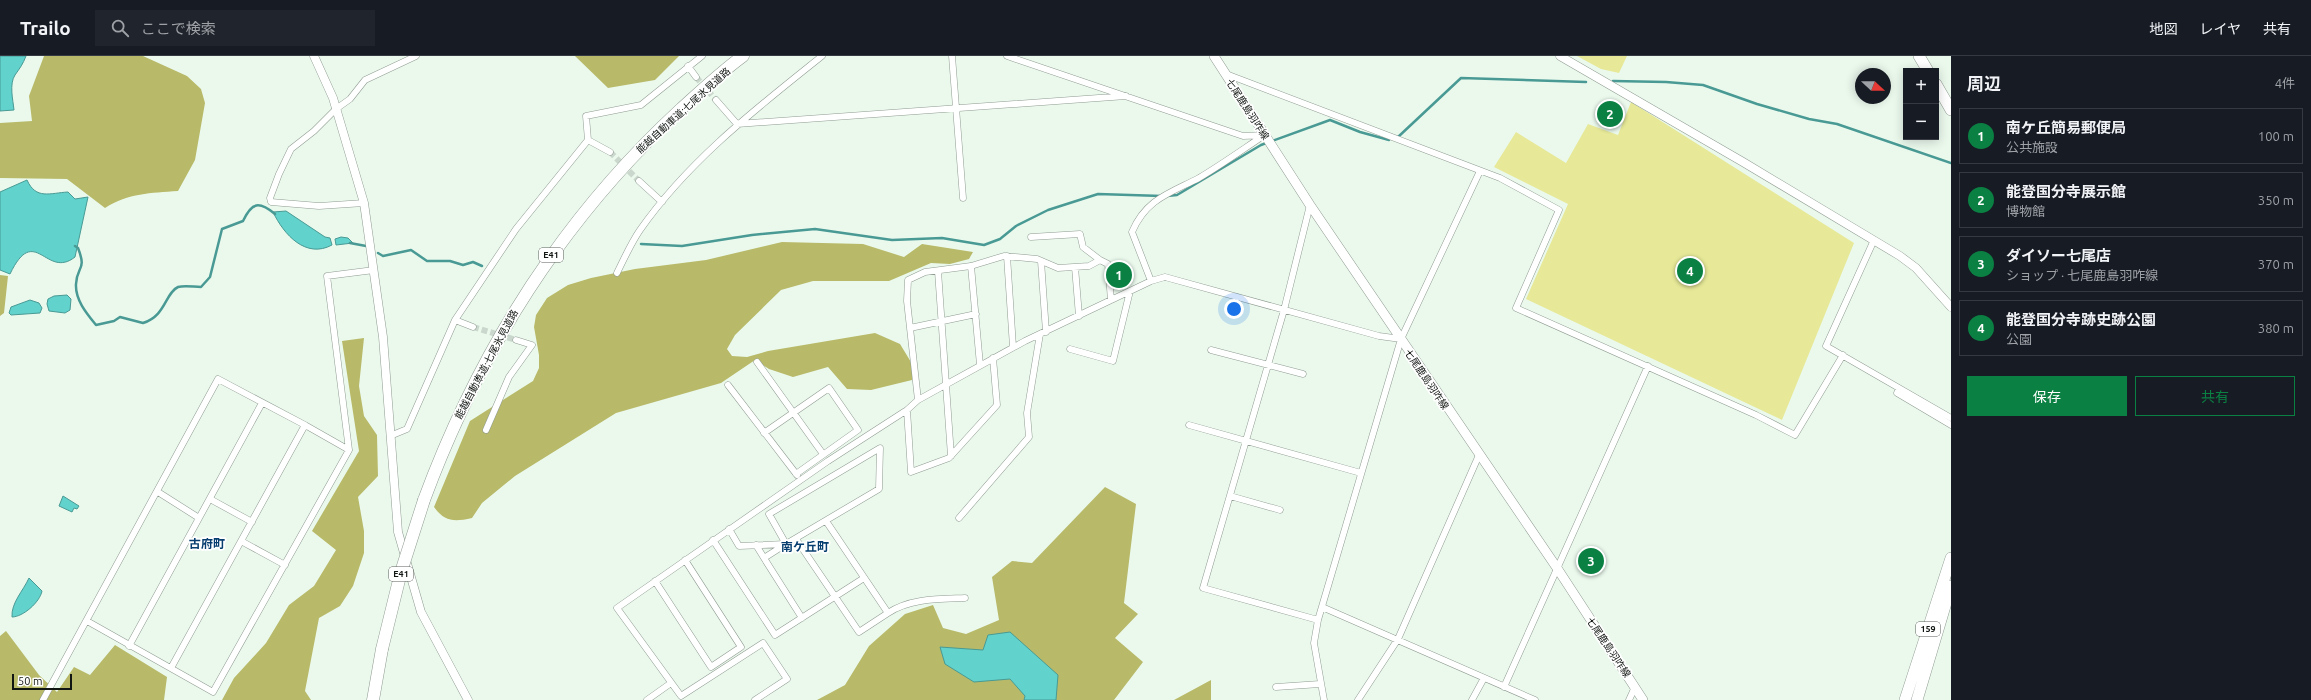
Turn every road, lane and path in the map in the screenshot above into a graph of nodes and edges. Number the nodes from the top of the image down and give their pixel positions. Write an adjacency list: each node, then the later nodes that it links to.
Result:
1 (314, 56): 18 (street)
2 (416, 56): 18 (street)
3 (702, 56): 11 (street)
4 (743, 56): 127 (highway, 能越自動車道;七尾氷見道路 / E41, bridge)
5 (822, 56): 21 (street)
6 (952, 56): 19 (street)
7 (1007, 56): 16 (street)
8 (1214, 56): 13 (main road, 七尾鹿島羽咋線)
9 (1560, 56): 32 (street)
10 (1919, 56): 12 (highway)
11 (688, 66): 14 (street); 22 (street)
12 (1926, 68)
13 (1226, 74): 23 (main road, 七尾鹿島羽咋線); 25 (street)
14 (696, 76)
15 (1939, 89): 20 (highway)
16 (1126, 96): 19 (street); 23 (street)
17 (716, 100): 21 (street)
18 (336, 108): 29 (street); 29 (street)
19 (957, 108): 21 (street); 27 (street)
20 (1951, 110)
21 (737, 124): 28 (street)
22 (588, 140): 24 (street); 48 (street)
23 (1268, 140): 30 (main road, 七尾鹿島羽咋線); 41 (street)
24 (610, 152)
25 (1480, 172): 53 (street); 63 (street)
26 (639, 181): 28 (street)
27 (963, 198)
28 (662, 202): 40 (street)
29 (364, 204): 38 (street)
30 (1310, 205): 45 (street); 53 (main road, 七尾鹿島羽咋線)
31 (1031, 237): 34 (street)
32 (1874, 240): 44 (street); 58 (street)
33 (1007, 256): 35 (street); 36 (street); 55 (street)
34 (1100, 260): 37 (street); 43 (street)
35 (1041, 261): 37 (street); 52 (street)
36 (971, 266): 39 (street); 46 (street)
37 (1075, 267): 47 (street)
38 (374, 270): 78 (street); 80 (street)
39 (938, 271): 49 (street); 51 (street)
40 (617, 273)
41 (1151, 281): 42 (street); 45 (street)
42 (1130, 291): 43 (street); 56 (street)
43 (1111, 300): 47 (street)
44 (1951, 307)
45 (1284, 310): 53 (street); 61 (street)
46 (976, 314): 49 (street); 62 (street)
47 (1079, 316): 52 (street)
48 (455, 320): 50 (street); 78 (street)
49 (941, 322): 51 (street); 66 (street)
50 (473, 327)
51 (910, 328): 68 (street)
52 (1043, 333): 55 (street); 92 (street)
53 (1401, 339): 82 (main road, 七尾鹿島羽咋線); 84 (street)
54 (516, 340): 76 (street)
55 (1014, 347): 59 (street)
56 (1070, 349)
57 (1211, 350): 61 (street)
58 (1843, 355): 63 (street); 67 (street)
59 (993, 358): 62 (street); 83 (street)
60 (757, 362): 71 (street)
61 (1268, 365): 64 (street); 79 (street)
62 (980, 366): 66 (street)
63 (1648, 366): 105 (street)
64 (1302, 374)
65 (728, 385): 77 (street)
66 (945, 385): 68 (street); 83 (street)
67 (1899, 388): 72 (street); 75 (street)
68 (918, 400): 70 (street)
69 (262, 403): 73 (street); 87 (street); 89 (street)
70 (907, 410): 83 (street); 86 (street)
71 (793, 413): 77 (street); 81 (street); 81 (street)
72 (1951, 418)
73 (305, 425): 80 (street); 94 (street)
74 (1189, 425): 79 (street)
75 (1951, 425)
76 (486, 430)
77 (764, 433): 85 (street)
78 (390, 436): 128 (street)
79 (1246, 441): 84 (street); 88 (street)
80 (349, 450): 104 (street)
81 (824, 454): 85 (street)
82 (1479, 455): 105 (main road, 七尾鹿島羽咋線); 116 (street)
83 (951, 456)
84 (1361, 473): 111 (street)
85 (796, 474): 86 (street)
86 (800, 480): 95 (street)
87 (158, 492): 91 (street); 115 (street)
88 (1230, 496): 90 (street); 114 (street)
89 (210, 499): 91 (street); 94 (street)
90 (1280, 510)
91 (199, 518): 117 (street)
92 (960, 518)
93 (826, 521): 96 (street); 99 (street); 106 (street)
94 (252, 522): 98 (street)
95 (729, 529): 97 (street); 100 (street)
96 (796, 538): 99 (street); 109 (street)
97 (713, 540): 103 (street); 113 (street)
98 (241, 541): 104 (street); 118 (street)
99 (786, 544): 100 (street); 101 (street)
100 (756, 545): 101 (street)
101 (764, 558): 113 (street)
102 (1951, 558): 137 (highway, 159)
103 (685, 560): 107 (street); 107 (street)
104 (285, 564): 118 (street)
105 (1558, 568): 123 (street); 124 (main road, 七尾鹿島羽咋線)
106 (864, 578): 109 (street); 112 (street)
107 (655, 581): 120 (street)
108 (1951, 586): 138 (highway, 159)
109 (835, 597): 112 (street); 113 (street)
110 (965, 598): 112 (street)
111 (1322, 607): 114 (street); 116 (street)
112 (888, 613)
113 (802, 618)
114 (1318, 620): 121 (street)
115 (87, 621): 117 (street); 126 (street)
116 (1398, 639): 119 (street); 132 (street)
117 (129, 646): 118 (street)
118 (171, 668)
119 (1484, 678): 123 (street); 133 (street)
120 (671, 684): 125 (street); 129 (street)
121 (1320, 684): 122 (street); 131 (street)
122 (1276, 687)
123 (1504, 687): 134 (street)
124 (1635, 687): 135 (street); 136 (main road, 七尾鹿島羽咋線)
125 (682, 698): 130 (street)
126 (43, 700)
127 (373, 700)
128 (468, 700)
129 (647, 700)
130 (755, 700)
131 (1324, 700)
132 (1358, 700)
133 (1472, 700)
134 (1535, 700)
135 (1629, 700)
136 (1643, 700)
137 (1906, 700)
138 (1917, 700)

